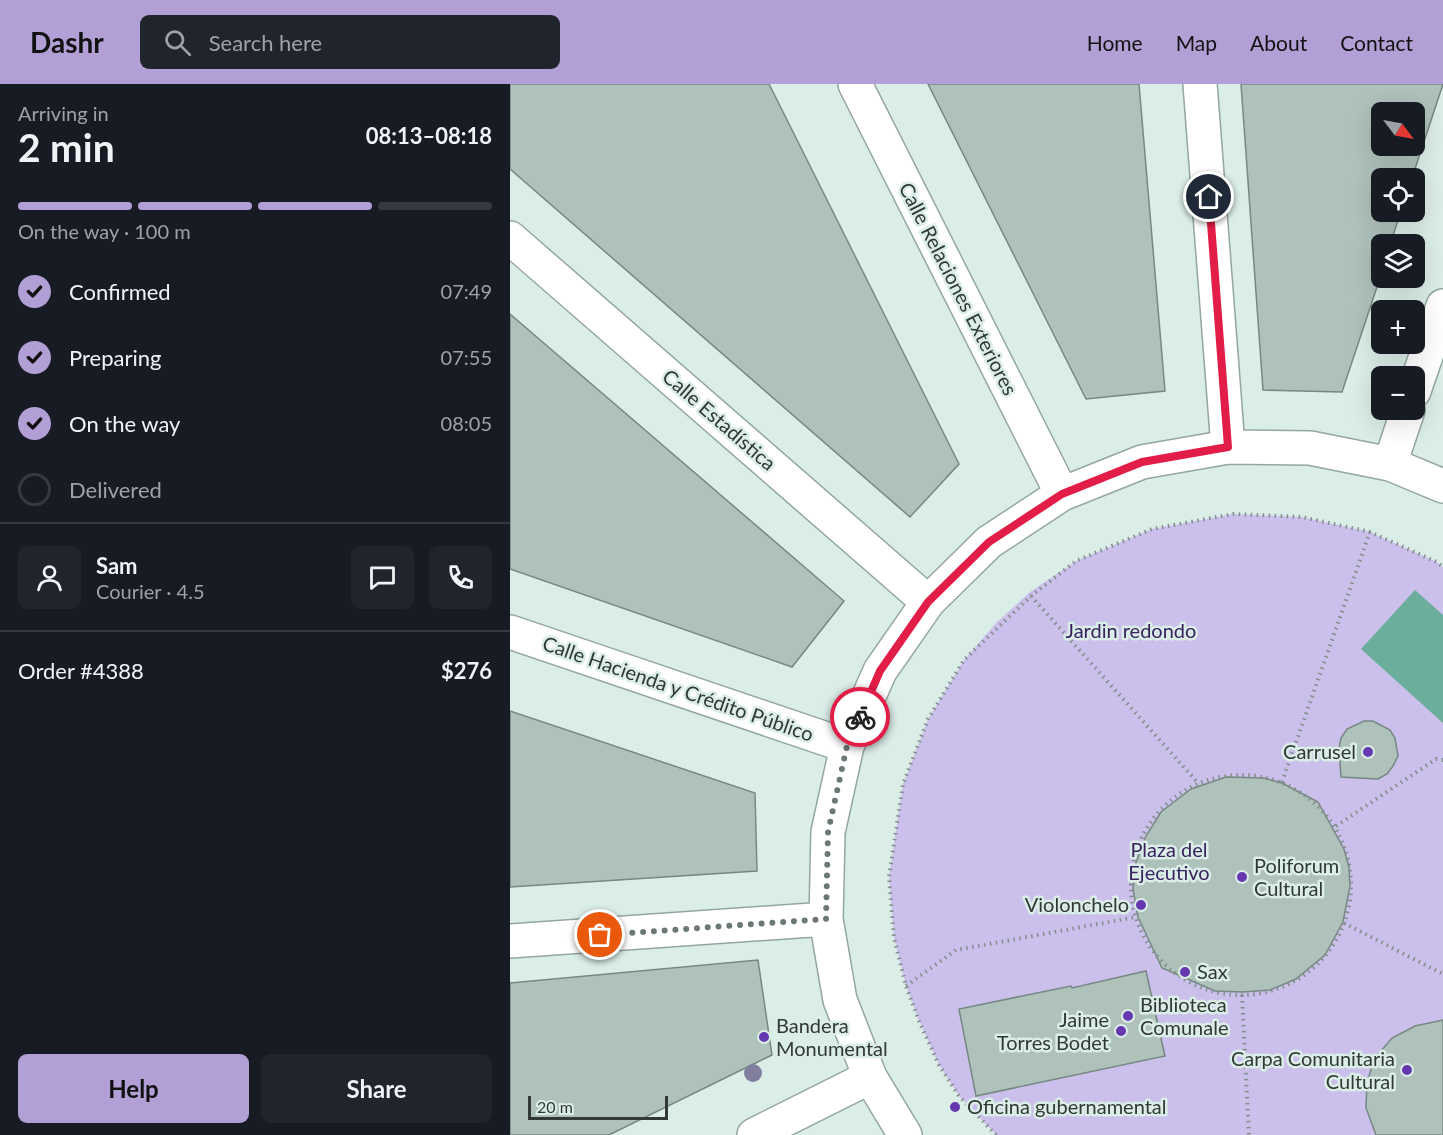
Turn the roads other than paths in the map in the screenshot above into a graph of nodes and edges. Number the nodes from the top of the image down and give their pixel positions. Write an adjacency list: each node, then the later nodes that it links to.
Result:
1 (855, 84): 10 (street, Calle Relaciones Exteriores)
2 (1200, 84): 7 (street)
3 (510, 238): 11 (street, Calle Estadística)
4 (1443, 306): 5 (street)
5 (1423, 366)
6 (1405, 420): 8 (street)
7 (1228, 447): 8 (street); 10 (street)
8 (1390, 464): 9 (street)
9 (1443, 486)
10 (1062, 494): 11 (street)
11 (928, 602): 13 (street)
12 (510, 632): 13 (street, Calle Hacienda y Crédito Público)
13 (847, 746): 14 (street)
14 (826, 919): 15 (street); 16 (street)
15 (510, 941)
16 (870, 1077): 17 (street); 18 (street)
17 (754, 1135)
18 (905, 1135)

